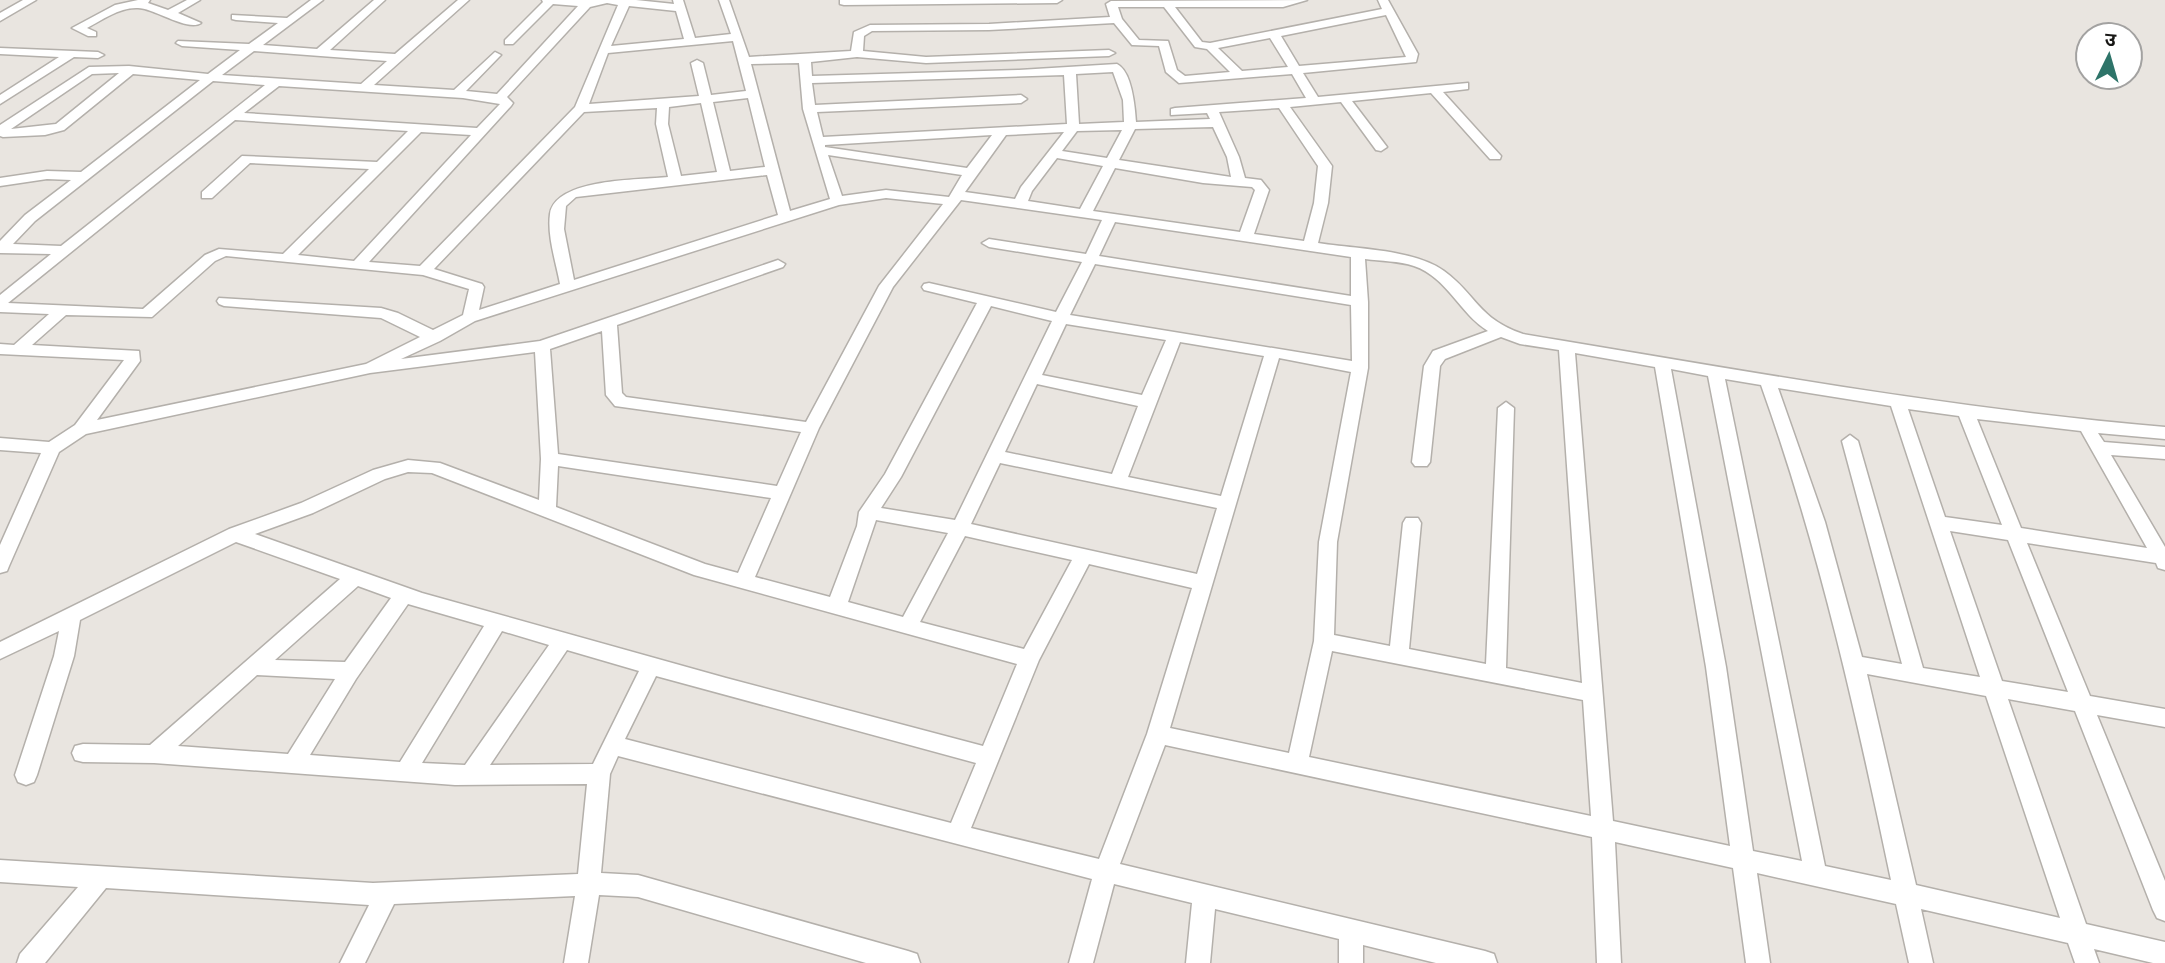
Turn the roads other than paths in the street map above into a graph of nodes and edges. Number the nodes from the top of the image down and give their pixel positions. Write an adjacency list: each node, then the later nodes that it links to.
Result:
1 (31, 0): 21 (street)
2 (195, 0): 19 (street)
3 (318, 0): 23 (street)
4 (380, 0): 35 (street)
5 (464, 0): 42 (street)
6 (549, 0): 15 (street); 28 (street)
7 (724, 0): 27 (street)
8 (1057, 0): 13 (street)
9 (1181, 0): 17 (street)
10 (1302, 0): 17 (street)
11 (142, 2): 19 (street); 25 (street)
12 (625, 2): 15 (street); 16 (street); 33 (street)
13 (844, 2)
14 (1106, 2): 17 (street); 22 (street)
15 (586, 4): 59 (street)
16 (678, 4): 29 (street)
17 (1167, 4): 31 (street)
18 (1386, 6): 26 (street); 48 (street)
19 (169, 14): 24 (street)
20 (236, 17): 23 (street)
21 (0, 18)
22 (1117, 20): 38 (street); 50 (street)
23 (289, 21): 32 (street)
24 (195, 23)
25 (92, 34)
26 (1274, 34): 31 (street); 48 (street)
27 (738, 37): 29 (street); 44 (street)
28 (509, 42)
29 (691, 42): 33 (street)
30 (182, 43): 32 (street)
31 (1210, 46): 50 (street)
32 (251, 48): 35 (street); 51 (street)
33 (603, 50): 67 (street)
34 (1, 52): 37 (street)
35 (319, 53): 42 (street)
36 (1109, 53): 41 (street)
37 (71, 54): 39 (street); 63 (street)
38 (857, 54): 41 (street); 43 (street)
39 (99, 55)
40 (495, 55): 58 (street)
41 (1016, 57): 49 (street)
42 (399, 58): 55 (street)
43 (805, 59): 44 (street); 52 (street)
44 (745, 61): 57 (street)
45 (697, 63): 61 (street)
46 (1070, 70): 49 (street); 73 (street); 75 (street)
47 (129, 71): 47 (street); 51 (street)
48 (1296, 72): 50 (street); 64 (street)
49 (1019, 74): 52 (street); 62 (street)
50 (1239, 75)
51 (211, 77): 53 (street); 87 (street)
52 (806, 80): 68 (street)
53 (276, 82): 55 (street); 71 (street)
54 (1464, 86): 56 (street)
55 (363, 88): 58 (street)
56 (1434, 89): 60 (street); 82 (street)
57 (753, 93): 61 (street); 85 (street)
58 (457, 94): 59 (street)
59 (500, 98): 78 (street)
60 (1344, 98): 64 (street); 80 (street)
61 (705, 99): 65 (street); 88 (street)
62 (1021, 99): 68 (street); 76 (street)
63 (0, 100)
64 (1314, 101): 66 (street)
65 (663, 104): 67 (street); 91 (street)
66 (1282, 104): 69 (street); 101 (street)
67 (580, 108): 109 (street)
68 (809, 109): 79 (street)
69 (1212, 109): 70 (street); 72 (street)
70 (1175, 112)
71 (232, 116): 74 (street); 103 (street)
72 (1217, 123): 73 (street); 90 (street)
73 (1130, 126): 75 (street); 83 (street)
74 (419, 127): 78 (street); 84 (street)
75 (1073, 128): 76 (street); 81 (street)
76 (1022, 130): 77 (street)
77 (1002, 131): 79 (street); 86 (street)
78 (479, 132): 108 (street)
79 (819, 145): 86 (street); 94 (street)
80 (1381, 147)
81 (1054, 153): 83 (street); 95 (street)
82 (1495, 156)
83 (1112, 163): 90 (street); 96 (street)
84 (382, 166): 92 (street); 105 (street)
85 (773, 170): 88 (street); 97 (street)
86 (970, 172): 93 (street)
87 (83, 176): 89 (street); 102 (street)
88 (725, 177): 91 (street)
89 (0, 182)
90 (1239, 182): 99 (street)
91 (676, 183): 110 (street)
92 (207, 195)
93 (955, 198): 94 (street); 95 (street); 139 (street)
94 (837, 201): 97 (street)
95 (1020, 204): 96 (street)
96 (1085, 213): 98 (street)
97 (785, 217): 110 (street)
98 (1111, 217): 99 (street); 106 (street)
99 (1246, 236): 101 (street)
100 (989, 243): 106 (street)
101 (1310, 246): 104 (street)
102 (0, 248): 103 (street)
103 (65, 250): 114 (street)
104 (1358, 253): 115 (street); 121 (street)
105 (288, 257): 108 (street); 117 (street)
106 (1092, 258): 115 (street); 119 (street)
107 (778, 264): 120 (street)
108 (358, 266): 109 (street)
109 (424, 271): 118 (street)
110 (568, 286): 118 (street)
111 (929, 287): 113 (street)
112 (224, 300): 123 (street)
113 (986, 301): 119 (street); 155 (street)
114 (0, 302)
115 (1361, 302): 131 (street)
116 (0, 307): 117 (street)
117 (62, 310): 127 (street)
118 (470, 318): 123 (street)
119 (1061, 318): 122 (street); 133 (street)
120 (609, 323): 124 (street); 139 (street)
121 (1501, 332): 125 (street); 150 (street)
122 (1175, 336): 128 (street); 135 (street)
123 (435, 338): 130 (street)
124 (542, 346): 130 (street); 149 (street)
125 (1567, 346): 129 (street); 186 (street)
126 (0, 349): 127 (street)
127 (18, 350): 141 (street)
128 (1273, 352): 131 (street); 153 (street)
129 (1662, 362): 132 (street); 202 (street)
130 (370, 368): 141 (street)
131 (1360, 368): 175 (street)
132 (1715, 370): 134 (street); 205 (street)
133 (1032, 378): 135 (street); 148 (street)
134 (1767, 379): 136 (street); 180 (street)
135 (1147, 402): 151 (street)
136 (1898, 403): 138 (street); 157 (street)
137 (1506, 408): 183 (street)
138 (1966, 413): 140 (street); 162 (street)
139 (811, 428): 152 (street)
140 (2087, 428): 142 (street); 146 (street)
141 (81, 429): 145 (street)
142 (2165, 433)
143 (1850, 441): 184 (street)
144 (0, 444): 145 (street)
145 (52, 448): 165 (street)
146 (2098, 448): 147 (street); 159 (street)
147 (2165, 453)
148 (995, 456): 151 (street); 158 (street)
149 (550, 459): 152 (street); 154 (street)
150 (1420, 462)
151 (1118, 482): 153 (street)
152 (782, 493): 167 (street)
153 (1227, 504): 168 (street)
154 (547, 512): 161 (street); 167 (street)
155 (868, 512): 158 (street); 170 (street)
156 (1412, 523): 177 (street)
157 (1937, 523): 162 (street); 185 (street)
158 (960, 528): 163 (street); 173 (street)
159 (2145, 528): 160 (street); 164 (street)
160 (2165, 530)
161 (235, 534): 166 (street); 171 (street)
162 (2015, 536): 164 (street); 187 (street)
163 (1084, 556): 168 (street); 178 (street)
164 (2163, 560)
165 (0, 566)
166 (355, 577): 169 (street); 181 (street)
167 (743, 582): 170 (street)
168 (1203, 583): 189 (street)
169 (404, 595): 172 (street); 182 (street)
170 (836, 608): 173 (street)
171 (71, 617): 176 (street); 198 (street)
172 (497, 622): 174 (street); 196 (street)
173 (909, 625): 178 (street)
174 (563, 640): 179 (street); 199 (street)
175 (1324, 640): 177 (street); 195 (street)
176 (0, 652)
177 (1399, 655): 183 (street)
178 (1029, 659): 193 (street)
179 (652, 664): 190 (street); 193 (street)
180 (1854, 664): 184 (street); 210 (street)
181 (254, 667): 182 (street); 192 (street)
182 (351, 671): 194 (street)
183 (1496, 675): 186 (street)
184 (1915, 675): 185 (street)
185 (1994, 690): 187 (street); 213 (street)
186 (1591, 694): 200 (street)
187 (2084, 703): 188 (street); 211 (street)
188 (2165, 719)
189 (1158, 734): 195 (street); 203 (street)
190 (611, 744): 197 (street); 201 (street)
191 (83, 753): 192 (street)
192 (154, 754): 194 (street)
193 (989, 757): 201 (street)
194 (293, 764): 196 (street)
195 (1297, 765): 200 (street)
196 (406, 771): 199 (street)
197 (599, 774): 199 (street); 207 (street)
198 (26, 775)
199 (471, 775)
200 (1603, 832): 202 (street); 223 (street)
201 (957, 835): 203 (street)
202 (1744, 859): 205 (street); 224 (street)
203 (1106, 870): 209 (street); 219 (street)
204 (0, 871): 206 (street)
205 (1816, 876): 210 (street)
206 (100, 878): 208 (street); 215 (street)
207 (589, 883): 208 (street); 217 (street); 218 (street)
208 (387, 893): 216 (street)
209 (1205, 894): 212 (street); 220 (street)
210 (1906, 896): 213 (street); 225 (street)
211 (2165, 910)
212 (1352, 930): 221 (street); 222 (street)
213 (2077, 933): 214 (street); 226 (street)
214 (2165, 954)
215 (29, 963)
216 (352, 963)
217 (576, 963)
218 (908, 963)
219 (1081, 963)
220 (1198, 963)
221 (1351, 963)
222 (1485, 963)
223 (1609, 963)
224 (1758, 963)
225 (1921, 963)
226 (2087, 963)

